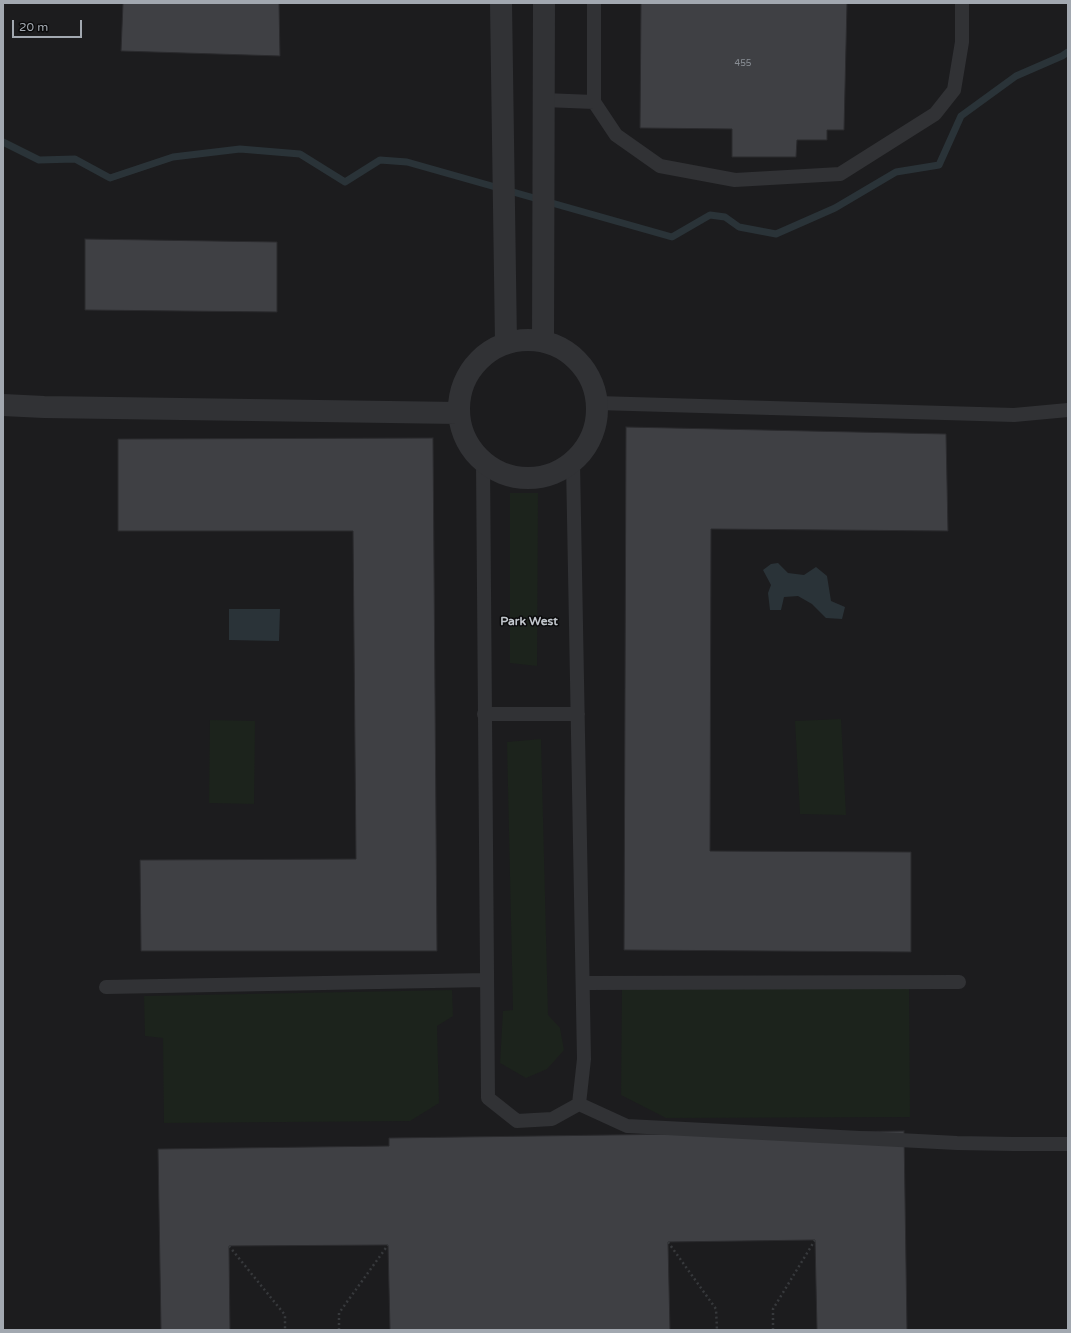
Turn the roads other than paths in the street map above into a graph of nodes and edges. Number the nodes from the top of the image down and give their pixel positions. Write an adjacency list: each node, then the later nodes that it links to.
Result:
1 (501, 3): 8 (street)
2 (544, 3): 5 (street)
3 (594, 3): 6 (lane)
4 (962, 3): 6 (lane)
5 (544, 100): 6 (lane); 7 (street)
6 (594, 102)
7 (543, 341): 8 (street); 9 (street)
8 (506, 343): 12 (street)
9 (597, 403): 11 (lane); 14 (street)
10 (3, 405): 12 (street)
11 (1068, 410)
12 (458, 413): 13 (street)
13 (483, 462): 14 (street); 15 (lane)
14 (573, 463): 16 (lane)
15 (484, 714): 16 (lane); 17 (lane)
16 (578, 714): 19 (lane)
17 (487, 980): 20 (lane); 21 (lane)
18 (959, 982): 19 (lane)
19 (583, 983): 21 (lane)
20 (106, 987)
21 (579, 1104): 22 (lane)
22 (1068, 1144)

